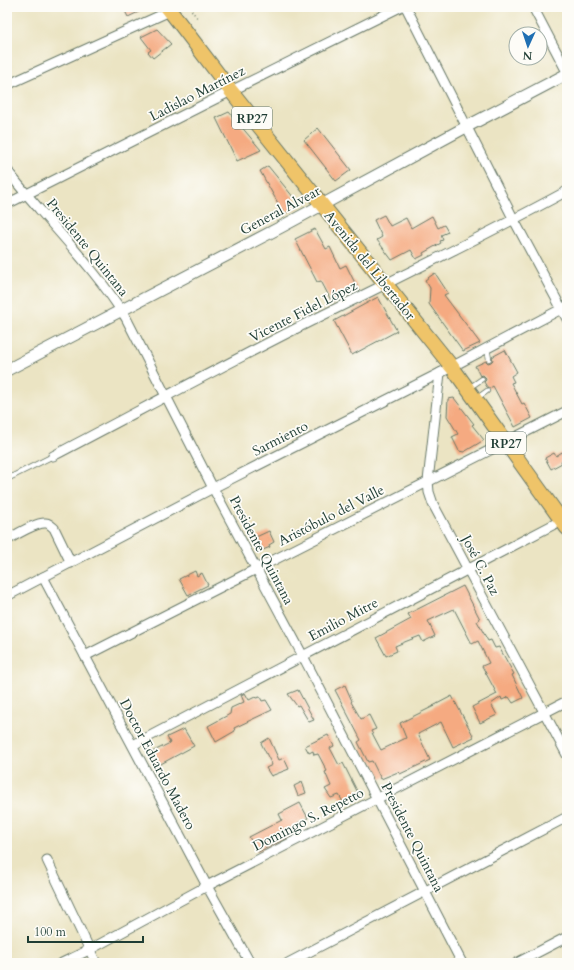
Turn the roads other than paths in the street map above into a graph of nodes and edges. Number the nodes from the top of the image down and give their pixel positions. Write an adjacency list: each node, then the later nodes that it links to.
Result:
1 (400, 7): 7 (street, Ladislao Martínez)
2 (406, 7): 8 (street)
3 (533, 7): 5 (street)
4 (168, 9): 6 (street); 7 (main road, Avenida del Libertador / RP27)
5 (567, 73): 8 (street, General Alvear)
6 (7, 85)
7 (231, 91): 11 (street, Ladislao Martínez); 13 (main road, Avenida del Libertador / RP27)
8 (466, 127): 13 (street, General Alvear); 14 (street)
9 (7, 170): 11 (street, Presidente Quintana)
10 (567, 191): 14 (street, Vicente Fidel López)
11 (27, 195): 12 (street, Ladislao Martínez); 17 (street, Presidente Quintana)
12 (7, 204)
13 (322, 205): 15 (main road, Avenida del Libertador / RP27); 17 (street, General Alvear)
14 (514, 220): 15 (street, Vicente Fidel López); 16 (street)
15 (386, 285): 22 (main road, Avenida del Libertador / RP27); 26 (street, Vicente Fidel López)
16 (564, 308): 18 (street); 19 (street, Sarmiento)
17 (121, 310): 21 (street, General Alvear); 26 (street, Presidente Quintana)
18 (567, 320)
19 (487, 348): 20 (lane); 22 (street, Sarmiento)
20 (489, 359)
21 (7, 370)
22 (446, 370): 25 (main road, Avenida del Libertador / RP27); 31 (street, José C. Paz); 32 (street, Sarmiento)
23 (482, 379): 25 (lane)
24 (487, 391): 25 (lane)
25 (471, 394): 28 (main road, Avenida del Libertador / RP27)
26 (166, 397): 29 (street, Vicente Fidel López); 32 (street, Presidente Quintana)
27 (567, 411): 28 (street, Aristóbulo del Valle)
28 (505, 442): 31 (street, Aristóbulo del Valle); 33 (main road, Avenida del Libertador / RP27)
29 (52, 456): 30 (lane)
30 (7, 479)
31 (428, 481): 36 (street, José C. Paz); 37 (street, Aristóbulo del Valle)
32 (213, 488): 35 (street, Sarmiento); 37 (street, Presidente Quintana)
33 (565, 521): 36 (street, Emilio Mitre)
34 (7, 540): 35 (street)
35 (71, 563): 38 (street, Sarmiento)
36 (468, 568): 41 (street, Emilio Mitre); 43 (street, José C. Paz)
37 (256, 569): 40 (street, Aristóbulo del Valle); 41 (street, Presidente Quintana)
38 (43, 577): 39 (street, Sarmiento); 40 (street, Doctor Eduardo Madero)
39 (7, 596)
40 (85, 656): 44 (street, Doctor Eduardo Madero)
41 (303, 656): 44 (street, Emilio Mitre); 46 (street, Presidente Quintana)
42 (567, 701): 43 (street, Domingo S. Repetto)
43 (544, 713): 45 (street, José C. Paz); 46 (street, Domingo S. Repetto)
44 (133, 745): 49 (street, Doctor Eduardo Madero)
45 (567, 755)
46 (378, 799): 49 (street, Domingo S. Repetto); 50 (street, Presidente Quintana)
47 (567, 817): 50 (street)
48 (47, 860): 52 (street)
49 (207, 886): 52 (street, Domingo S. Repetto); 55 (street, Doctor Eduardo Madero)
50 (425, 891): 56 (street); 57 (street, Presidente Quintana)
51 (567, 937): 58 (street)
52 (89, 950): 53 (street, Domingo S. Repetto); 54 (street)
53 (62, 963)
54 (96, 963)
55 (250, 963)
56 (288, 963)
57 (462, 963)
58 (517, 963)

